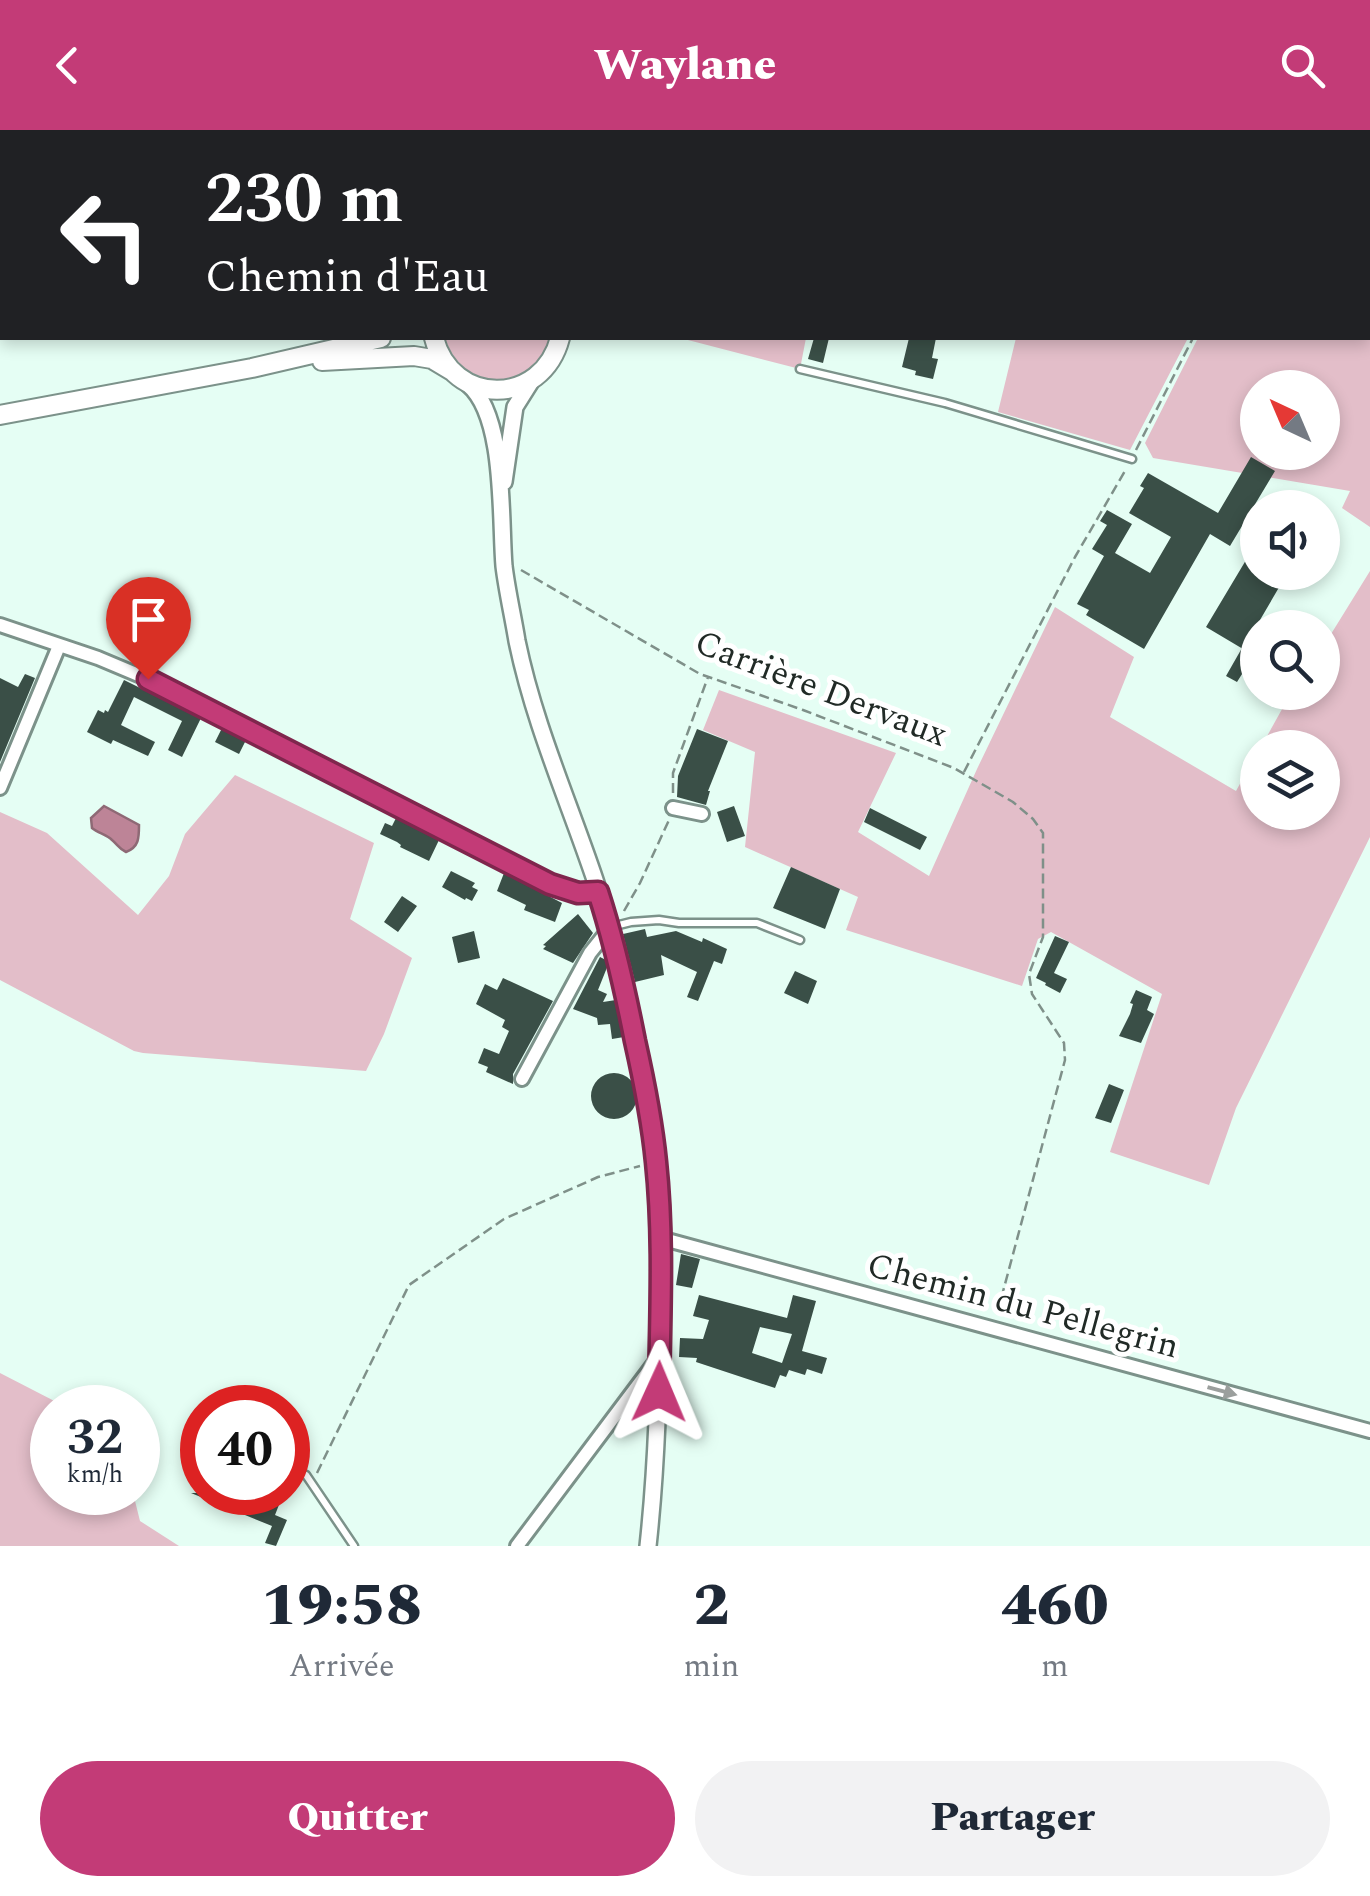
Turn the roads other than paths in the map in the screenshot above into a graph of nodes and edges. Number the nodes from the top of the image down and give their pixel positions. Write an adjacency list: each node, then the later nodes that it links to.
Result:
1 (372, 340): 6 (main road)
2 (435, 340): 8 (main road)
3 (559, 340): 5 (main road)
4 (567, 340): 5 (main road)
5 (550, 362): 9 (main road)
6 (252, 368): 8 (main road); 10 (main road)
7 (800, 369): 11 (lane)
8 (457, 376): 9 (main road); 12 (street)
9 (533, 379): 12 (street)
10 (0, 415)
11 (1132, 459)
12 (501, 505): 18 (street)
13 (0, 626): 14 (street)
14 (59, 646): 15 (street); 18 (street)
15 (0, 788)
16 (672, 808): 17 (street)
17 (702, 814)
18 (598, 892): 19 (street)
19 (610, 928): 20 (lane); 21 (street); 22 (street)
20 (800, 940)
21 (522, 1079)
22 (660, 1238): 23 (street); 24 (street, Chemin du Pellegrin, one-way to 24)
23 (660, 1357): 27 (street); 28 (street)
24 (1370, 1430)
25 (310, 1481): 26 (lane)
26 (354, 1546)
27 (517, 1546)
28 (648, 1546)

